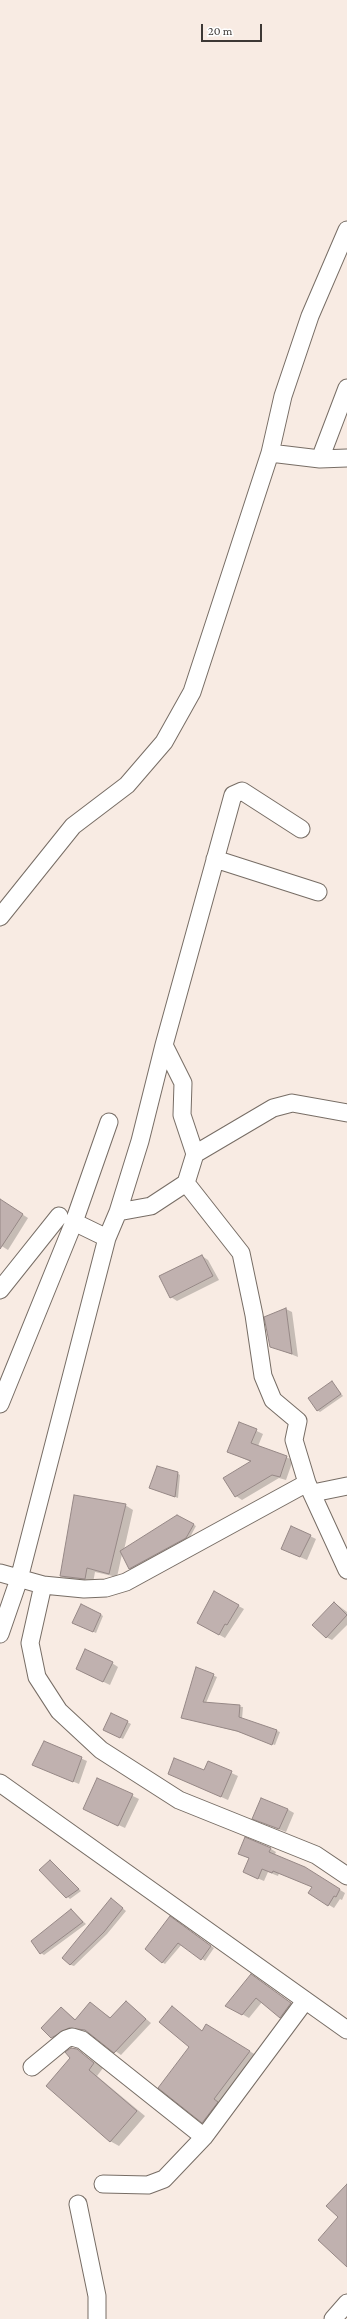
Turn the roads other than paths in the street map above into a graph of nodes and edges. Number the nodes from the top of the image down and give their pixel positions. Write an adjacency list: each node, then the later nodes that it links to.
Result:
1 (347, 230): 3 (street)
2 (347, 388): 5 (street)
3 (270, 453): 5 (street); 9 (street)
4 (347, 458): 5 (street)
5 (320, 459)
6 (301, 829): 7 (street)
7 (215, 859): 8 (street); 10 (street)
8 (318, 892)
9 (0, 917)
10 (164, 1044): 13 (street); 15 (street)
11 (347, 1113): 13 (street)
12 (109, 1122): 16 (street)
13 (195, 1154): 14 (street)
14 (186, 1183): 15 (street); 21 (street)
15 (118, 1212): 17 (street)
16 (67, 1219): 17 (street); 18 (street); 19 (street)
17 (107, 1238): 24 (street)
18 (0, 1290)
19 (0, 1404)
20 (347, 1486): 21 (street)
21 (310, 1488): 22 (street); 25 (street)
22 (347, 1570)
23 (0, 1573): 24 (street)
24 (19, 1579): 25 (street); 26 (street)
25 (43, 1585): 28 (street)
26 (0, 1634)
27 (0, 1783): 29 (street)
28 (347, 1876)
29 (305, 2001): 30 (street); 32 (street)
30 (347, 2030)
31 (32, 2067): 32 (street)
32 (204, 2137): 33 (street)
33 (103, 2184)
34 (78, 2204): 36 (street)
35 (347, 2303): 37 (street)
36 (97, 2319)
37 (333, 2319)

